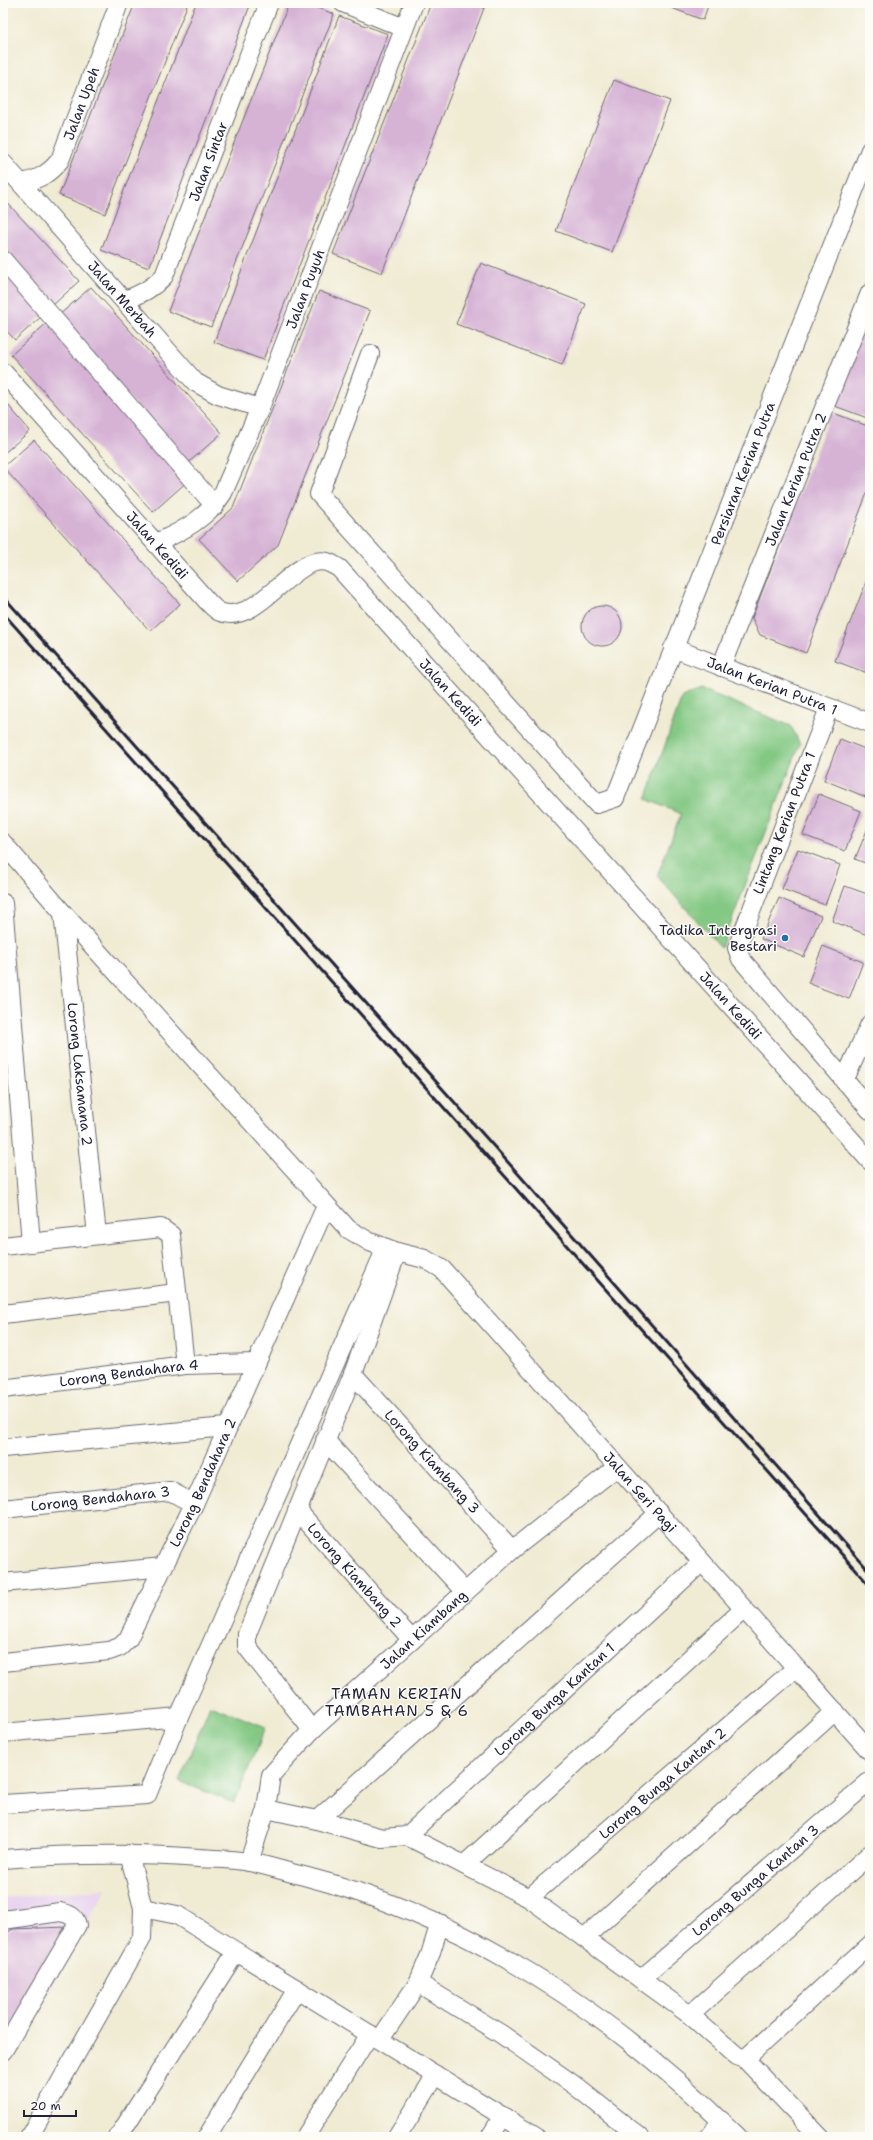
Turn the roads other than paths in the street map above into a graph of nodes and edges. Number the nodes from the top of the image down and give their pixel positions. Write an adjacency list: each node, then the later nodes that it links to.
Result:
1 (119, 3): 8 (street, Jalan Upeh)
2 (269, 3): 11 (street, Jalan Sintar)
3 (343, 3): 5 (street)
4 (414, 3): 5 (street, Jalan Puyuh)
5 (404, 28): 14 (street, Jalan Puyuh)
6 (870, 150): 17 (street, Persiaran Kerian Putra)
7 (3, 163): 8 (street, Jalan Merbah)
8 (21, 183): 11 (street, Jalan Merbah)
9 (3, 260): 15 (street)
10 (870, 293): 18 (street, Jalan Kerian Putra 2)
11 (124, 300): 14 (street, Jalan Merbah)
12 (370, 354): 17 (street, Persiaran Kerian Putra)
13 (3, 372): 16 (street, Jalan Kedidi)
14 (260, 408): 15 (street, Jalan Puyuh)
15 (215, 506): 16 (street, Jalan Puyuh)
16 (156, 543): 27 (street, Jalan Kedidi)
17 (674, 648): 18 (street, Jalan Kerian Putra 1)
18 (721, 666): 19 (street, Jalan Kerian Putra 1)
19 (829, 708): 20 (street, Jalan Kerian Putra 1); 25 (street, Lintang Kerian Putra 1)
20 (870, 723)
21 (3, 842): 23 (street, Jalan Seri Pagi)
22 (3, 903): 30 (street)
23 (63, 913): 28 (street, Jalan Seri Pagi); 29 (street, Lorong Laksamana 2)
24 (870, 1024): 25 (street)
25 (844, 1081): 26 (street)
26 (870, 1110)
27 (870, 1161)
28 (326, 1206): 32 (street, Jalan Seri Pagi); 35 (street, Lorong Bendahara 2)
29 (98, 1235): 30 (street); 33 (street)
30 (31, 1243): 31 (street)
31 (3, 1246)
32 (391, 1250): 37 (street); 42 (street, Jalan Seri Pagi); 57 (street)
33 (177, 1293): 34 (street); 36 (street)
34 (3, 1314)
35 (256, 1363): 36 (street, Lorong Bendahara 4); 39 (street, Lorong Bendahara 2)
36 (185, 1365): 38 (street, Lorong Bendahara 4)
37 (353, 1374): 40 (street); 47 (street, Lorong Kiambang 3)
38 (3, 1389)
39 (226, 1427): 41 (street); 43 (street, Lorong Bendahara 2)
40 (325, 1440): 45 (street); 51 (street)
41 (3, 1448)
42 (617, 1467): 46 (street, Jalan Seri Pagi); 47 (street, Jalan Kiambang)
43 (194, 1504): 44 (street, Lorong Bendahara 3); 49 (street, Lorong Bendahara 2)
44 (3, 1509)
45 (297, 1510): 53 (street, Lorong Kiambang 2); 58 (street)
46 (659, 1513): 48 (street, Jalan Seri Pagi); 64 (street)
47 (512, 1550): 51 (street, Jalan Kiambang)
48 (702, 1562): 52 (street, Jalan Seri Pagi); 65 (street, Lorong Bunga Kantan 1)
49 (163, 1567): 50 (street); 54 (street, Lorong Bendahara 2)
50 (3, 1583)
51 (465, 1592): 53 (street, Jalan Kiambang)
52 (744, 1609): 55 (street, Jalan Seri Pagi); 70 (street)
53 (412, 1640): 58 (street, Jalan Kiambang)
54 (3, 1662)
55 (796, 1668): 56 (street, Jalan Seri Pagi); 71 (street, Lorong Bunga Kantan 2)
56 (835, 1711): 60 (street, Jalan Seri Pagi); 75 (street)
57 (179, 1717): 59 (street); 62 (street)
58 (312, 1730): 63 (street, Jalan Kiambang)
59 (3, 1733)
60 (870, 1751)
61 (870, 1781): 78 (street, Lorong Bunga Kantan 3)
62 (3, 1804)
63 (266, 1809): 64 (street); 69 (street, Jalan Kiambang)
64 (317, 1820): 65 (street)
65 (407, 1836): 70 (street)
66 (129, 1854): 68 (street); 69 (street); 72 (street)
67 (870, 1854): 81 (street)
68 (3, 1859)
69 (249, 1862): 74 (street)
70 (464, 1865): 71 (street)
71 (529, 1898): 75 (street)
72 (144, 1908): 77 (street); 88 (street)
73 (3, 1920): 83 (street)
74 (440, 1923): 79 (street); 87 (street)
75 (584, 1938): 78 (street)
76 (868, 1950): 84 (street)
77 (236, 1952): 80 (street); 89 (street)
78 (641, 1979): 81 (street)
79 (418, 1983): 82 (street); 95 (street)
80 (297, 1989): 82 (street); 90 (street)
81 (690, 2015): 84 (street)
82 (378, 2033): 85 (street); 91 (street)
83 (3, 2051)
84 (745, 2059): 98 (street)
85 (436, 2075): 86 (street); 92 (street)
86 (503, 2116): 93 (street); 94 (street)
87 (722, 2121): 96 (street); 97 (street)
88 (29, 2137)
89 (118, 2137)
90 (207, 2137)
91 (305, 2137)
92 (397, 2137)
93 (490, 2137)
94 (536, 2137)
95 (640, 2137)
96 (708, 2137)
97 (738, 2137)
98 (820, 2137)

